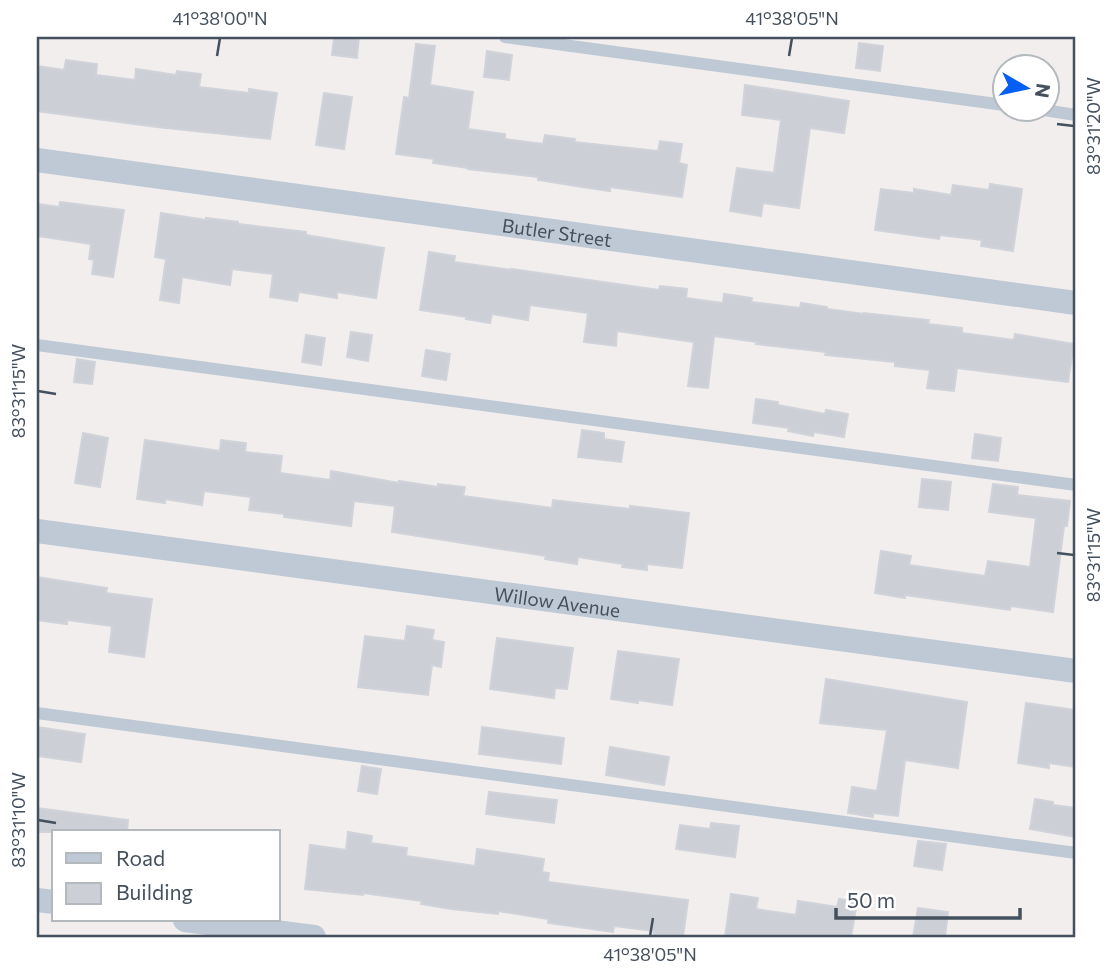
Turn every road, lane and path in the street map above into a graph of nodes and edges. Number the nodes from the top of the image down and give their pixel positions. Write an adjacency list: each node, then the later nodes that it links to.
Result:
1 (505, 37): 2 (lane)
2 (990, 103)
3 (37, 160): 4 (street, Butler Street)
4 (1076, 303)
5 (37, 345): 6 (lane)
6 (1076, 485)
7 (37, 531): 8 (street, Willow Avenue)
8 (1076, 671)
9 (37, 713): 10 (lane)
10 (1076, 853)
11 (200, 922): 12 (street)
12 (314, 937)

